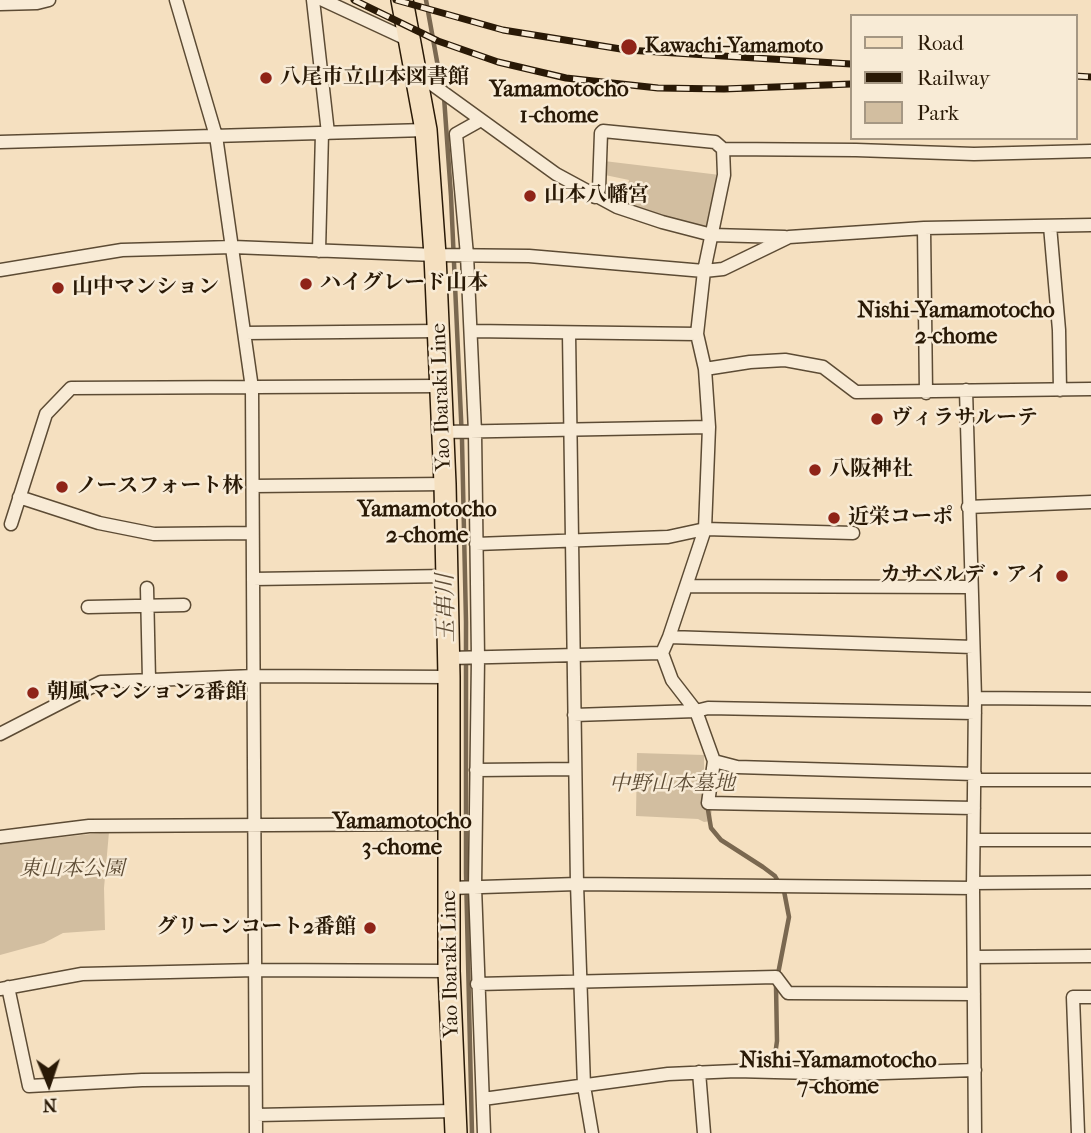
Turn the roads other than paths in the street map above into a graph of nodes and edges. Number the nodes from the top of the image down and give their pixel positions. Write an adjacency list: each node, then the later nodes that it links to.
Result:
1 (49, 0): 6 (street)
2 (176, 0): 12 (street)
3 (313, 0): 11 (street)
4 (323, 0): 7 (street)
5 (402, 0): 7 (main road, Yao Ibaraki Line)
6 (0, 4)
7 (409, 40): 8 (main road, Yao Ibaraki Line)
8 (414, 72): 9 (street); 10 (main road, Yao Ibaraki Line)
9 (481, 120): 16 (street); 25 (street)
10 (426, 131): 11 (street); 24 (main road, Yao Ibaraki Line)
11 (325, 133): 12 (street); 23 (street)
12 (216, 136): 13 (street); 22 (street)
13 (0, 142)
14 (723, 149): 15 (street); 16 (street); 20 (street)
15 (1091, 151)
16 (595, 197): 20 (street)
17 (1091, 225): 18 (street)
18 (1050, 226): 19 (street); 38 (street)
19 (923, 228): 21 (street); 39 (street)
20 (712, 235): 21 (street); 27 (street)
21 (789, 237): 27 (street)
22 (233, 247): 23 (street); 26 (street); 30 (street)
23 (319, 251): 24 (street)
24 (440, 255): 25 (street); 28 (main road, Yao Ibaraki Line)
25 (465, 255): 27 (street); 29 (street)
26 (0, 270)
27 (704, 271): 32 (street)
28 (439, 331): 30 (street); 34 (main road, Yao Ibaraki Line)
29 (471, 331): 31 (street); 43 (street)
30 (245, 333): 35 (street)
31 (569, 333): 32 (street); 41 (street)
32 (697, 334): 33 (street)
33 (705, 369): 39 (street); 40 (street)
34 (442, 386): 35 (street); 42 (main road, Yao Ibaraki Line)
35 (252, 388): 45 (street); 46 (street)
36 (1091, 389): 38 (street)
37 (965, 390): 38 (street); 39 (street); 48 (street)
38 (1060, 390)
39 (926, 393)
40 (709, 427): 41 (street); 50 (street)
41 (571, 430): 43 (street); 53 (street)
42 (449, 432): 43 (street); 44 (main road, Yao Ibaraki Line)
43 (472, 432): 54 (street)
44 (445, 484): 45 (street); 55 (main road, Yao Ibaraki Line)
45 (253, 486): 51 (street)
46 (19, 497): 49 (street); 51 (street)
47 (1091, 502): 48 (street)
48 (968, 507): 58 (street)
49 (11, 524)
50 (705, 529): 52 (street); 53 (street); 57 (street)
51 (252, 533): 56 (street)
52 (853, 534)
53 (572, 541): 54 (street); 66 (street)
54 (476, 544): 67 (street)
55 (447, 576): 56 (street); 67 (main road, Yao Ibaraki Line)
56 (253, 579): 68 (street)
57 (686, 586): 58 (street); 63 (street)
58 (971, 587): 64 (street)
59 (147, 588): 61 (street)
60 (184, 605): 61 (street)
61 (147, 606): 62 (street); 69 (street)
62 (88, 607)
63 (670, 638): 64 (street); 65 (street)
64 (973, 647): 70 (street)
65 (662, 653): 66 (street); 72 (street)
66 (573, 656): 67 (street); 74 (street)
67 (461, 662): 68 (street); 78 (street); 83 (main road, Yao Ibaraki Line)
68 (254, 676): 69 (street); 82 (street)
69 (149, 680): 75 (street)
70 (975, 698): 71 (street); 73 (street)
71 (1091, 699)
72 (696, 711): 73 (street); 74 (street); 76 (street)
73 (975, 713): 79 (street)
74 (574, 715): 77 (street)
75 (0, 734)
76 (714, 761): 79 (street); 81 (street)
77 (575, 769): 78 (street); 88 (street)
78 (476, 770): 90 (street)
79 (975, 777): 80 (street); 81 (street)
80 (1091, 780)
81 (974, 808): 85 (street)
82 (255, 824): 83 (street); 84 (street); 93 (street)
83 (449, 824): 90 (main road, Yao Ibaraki Line)
84 (0, 837)
85 (974, 840): 86 (street); 89 (street)
86 (1091, 840)
87 (1091, 882): 89 (street)
88 (577, 884): 89 (street); 90 (street); 95 (street)
89 (973, 886): 92 (street)
90 (464, 887): 94 (main road, Yao Ibaraki Line); 96 (street)
91 (1091, 956): 92 (street)
92 (974, 957): 98 (street)
93 (256, 970): 94 (street); 97 (street); 102 (street)
94 (449, 971): 105 (main road, Yao Ibaraki Line)
95 (580, 982): 96 (street); 98 (street); 103 (street)
96 (477, 984): 104 (street)
97 (4, 988): 102 (street)
98 (974, 994): 100 (street)
99 (1091, 997): 113 (street)
100 (975, 1070): 101 (street); 112 (street)
101 (699, 1072): 103 (street); 111 (street)
102 (255, 1079): 106 (street)
103 (584, 1086): 104 (street); 110 (street)
104 (483, 1099): 109 (street)
105 (454, 1111): 106 (street); 108 (main road, Yao Ibaraki Line)
106 (256, 1115): 107 (street)
107 (256, 1133)
108 (456, 1133)
109 (484, 1133)
110 (592, 1133)
111 (704, 1133)
112 (975, 1133)
113 (1079, 1133)

